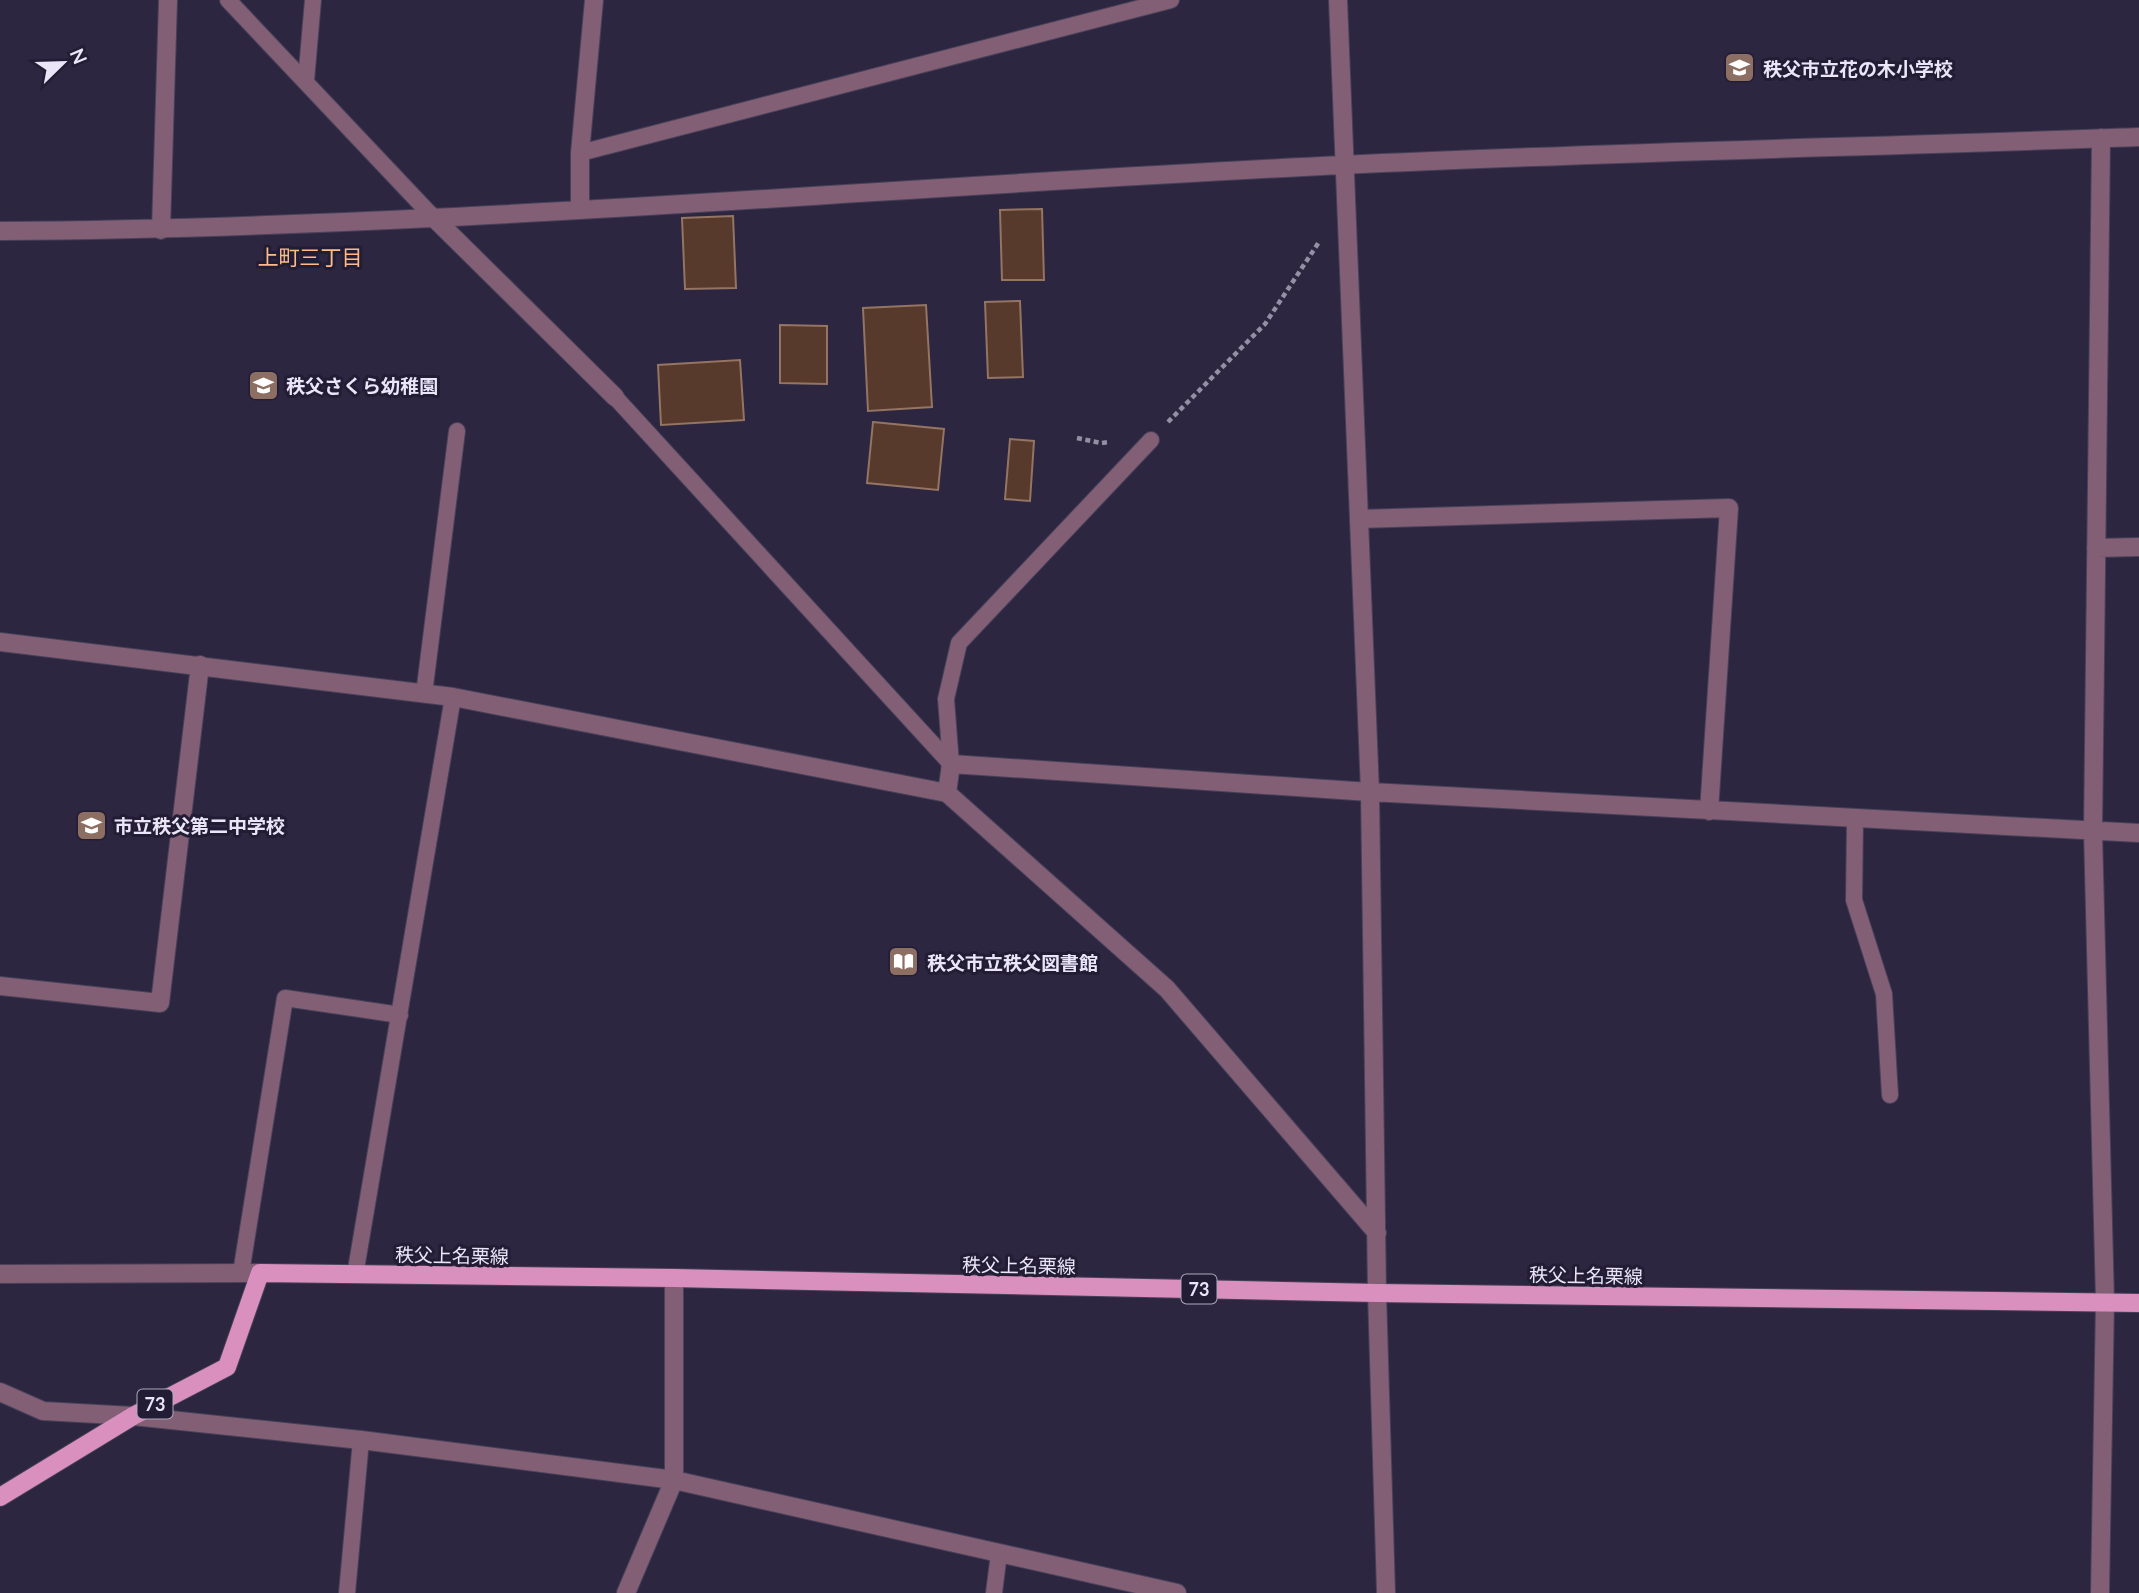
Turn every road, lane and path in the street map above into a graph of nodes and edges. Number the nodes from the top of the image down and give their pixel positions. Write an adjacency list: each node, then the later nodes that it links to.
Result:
1 (168, 0): 15 (street)
2 (228, 0): 7 (lane)
3 (313, 0): 7 (lane)
4 (594, 0): 10 (street)
5 (1171, 0): 10 (lane)
6 (1338, 0): 11 (street)
7 (306, 81): 14 (lane)
8 (2139, 136): 9 (street)
9 (2101, 138): 11 (street); 23 (street)
10 (580, 153): 13 (street)
11 (1345, 164): 12 (street); 13 (street)
12 (1346, 201): 20 (path); 21 (street)
13 (580, 209): 14 (street)
14 (432, 216): 15 (street); 17 (street)
15 (161, 230): 16 (street)
16 (0, 231)
17 (615, 397): 28 (lane)
18 (457, 431): 26 (lane)
19 (1077, 438): 20 (path)
20 (1151, 440): 28 (lane)
21 (1359, 519): 29 (street); 31 (street)
22 (2139, 547): 23 (street)
23 (2096, 548): 33 (street)
24 (0, 642): 25 (street)
25 (200, 665): 26 (street); 35 (street)
26 (424, 694): 27 (street)
27 (453, 697): 30 (street); 36 (lane)
28 (951, 764): 29 (street); 30 (street)
29 (1370, 792): 31 (street); 38 (street)
30 (947, 793): 38 (street)
31 (1709, 811): 32 (street)
32 (1855, 819): 33 (street); 37 (lane)
33 (2093, 832): 34 (street); 45 (street)
34 (2139, 833)
35 (0, 986)
36 (400, 1014): 39 (lane); 42 (lane)
37 (1890, 1095)
38 (1377, 1233): 44 (street)
39 (241, 1273): 40 (street); 41 (street)
40 (260, 1273): 42 (main road, 秩父上名栗線 / 73); 48 (main road, 73)
41 (0, 1274)
42 (355, 1275): 43 (main road, 秩父上名栗線 / 73)
43 (674, 1278): 44 (main road, 秩父上名栗線 / 73); 50 (street)
44 (1377, 1293): 45 (main road, 秩父上名栗線 / 73); 57 (street)
45 (2105, 1301): 46 (main road, 秩父上名栗線 / 73); 58 (street)
46 (2139, 1303)
47 (0, 1392): 48 (street)
48 (132, 1416): 49 (street); 51 (main road, 73)
49 (361, 1440): 50 (street); 53 (lane)
50 (674, 1480): 52 (street); 54 (street)
51 (0, 1497)
52 (999, 1553): 55 (lane); 56 (street)
53 (347, 1593)
54 (626, 1593)
55 (994, 1593)
56 (1177, 1593)
57 (1386, 1593)
58 (2100, 1593)

